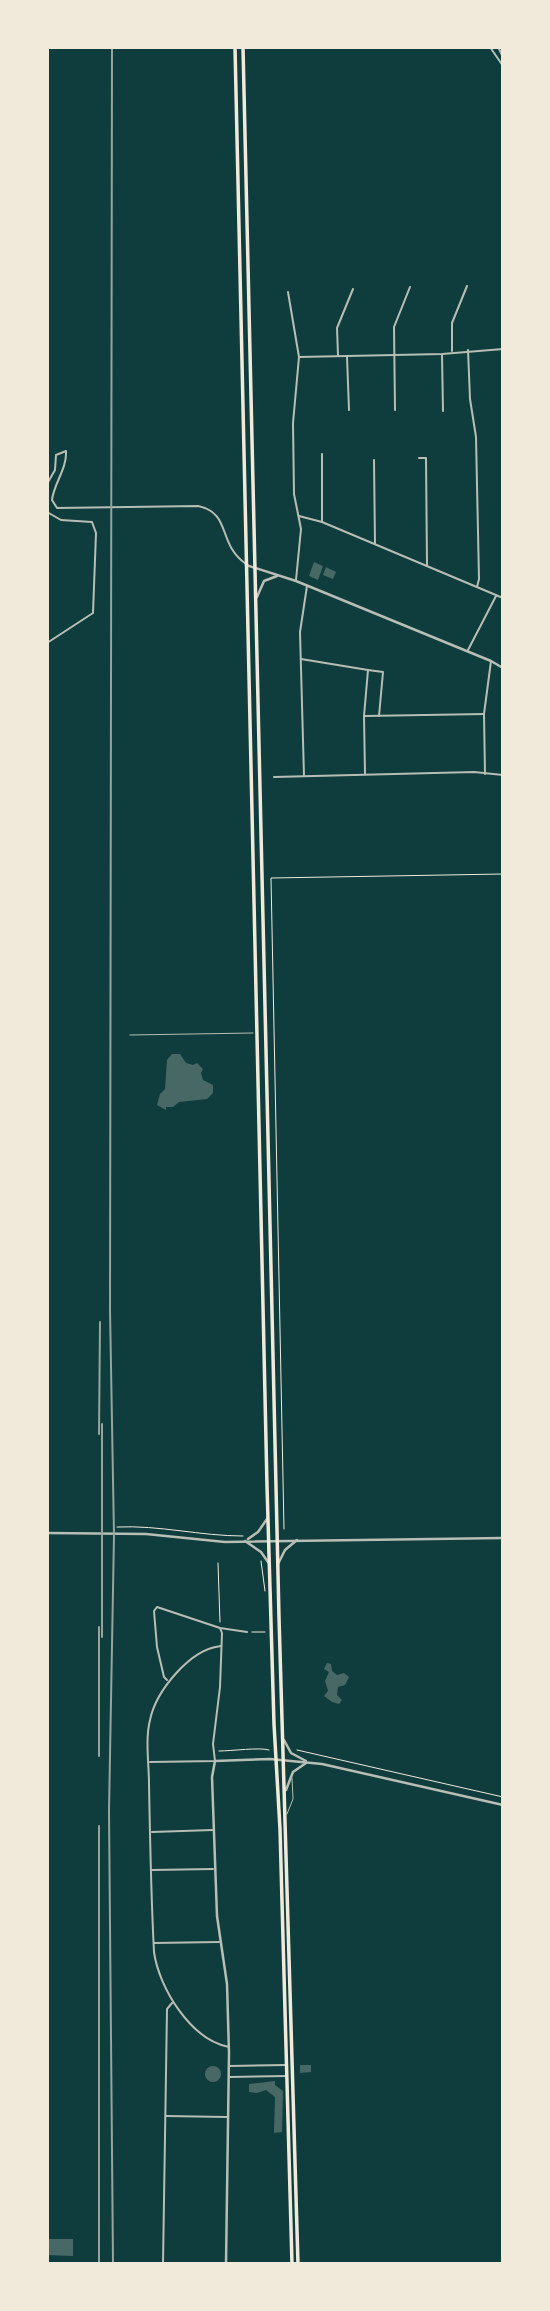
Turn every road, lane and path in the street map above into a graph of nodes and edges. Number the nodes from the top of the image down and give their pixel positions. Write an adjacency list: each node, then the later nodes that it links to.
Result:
1 (234, 47): 30 (main road)
2 (243, 47): 32 (main road)
3 (490, 47): 6 (street)
4 (498, 47): 5 (street)
5 (503, 58)
6 (503, 66)
7 (467, 286): 13 (street)
8 (410, 287): 15 (street)
9 (353, 289): 16 (street)
10 (288, 292): 18 (street)
11 (503, 349): 12 (street)
12 (468, 350): 13 (street); 36 (street)
13 (453, 352): 14 (street)
14 (442, 354): 15 (street); 21 (street)
15 (395, 355): 17 (street); 20 (street)
16 (338, 356): 17 (street); 18 (street)
17 (347, 356): 19 (street)
18 (299, 357): 27 (street)
19 (349, 410)
20 (395, 410)
21 (443, 411)
22 (322, 454): 28 (street)
23 (419, 458): 31 (street)
24 (374, 460): 29 (street)
25 (47, 485): 30 (street)
26 (47, 512): 40 (street)
27 (299, 516): 28 (street); 34 (street)
28 (322, 522): 29 (street)
29 (375, 545): 31 (street)
30 (246, 565): 32 (street); 55 (main road)
31 (426, 566): 36 (street)
32 (256, 568): 33 (street); 38 (main road)
33 (280, 575): 34 (street); 38 (street)
34 (296, 581): 35 (street)
35 (307, 585): 41 (street); 42 (street)
36 (477, 587): 37 (street)
37 (497, 595): 39 (street); 41 (street)
38 (256, 598): 56 (main road)
39 (503, 598)
40 (47, 643)
41 (468, 651): 43 (street)
42 (300, 659): 45 (street); 51 (street)
43 (491, 661): 44 (street); 46 (street)
44 (503, 668)
45 (368, 670): 47 (street); 48 (street)
46 (484, 714): 48 (street); 49 (street)
47 (364, 716): 48 (street); 52 (street)
48 (379, 716)
49 (485, 775): 50 (street); 52 (street)
50 (503, 775)
51 (304, 776): 52 (street); 53 (street)
52 (365, 776)
53 (274, 777)
54 (503, 874): 62 (path)
55 (257, 1033): 56 (main road); 57 (lane); 59 (main road)
56 (265, 1033): 58 (main road)
57 (130, 1035)
58 (271, 1270): 59 (main road); 66 (main road)
59 (262, 1271): 60 (main road)
60 (268, 1518): 68 (street); 69 (main road)
61 (117, 1527): 64 (path)
62 (284, 1529)
63 (47, 1533): 68 (street)
64 (246, 1536)
65 (503, 1538): 67 (street)
66 (277, 1540): 67 (street); 69 (street); 73 (main road)
67 (298, 1540): 73 (street)
68 (245, 1541): 69 (street); 70 (street)
69 (268, 1541): 72 (main road)
70 (261, 1552): 72 (street); 74 (path)
71 (218, 1563): 75 (path)
72 (269, 1564): 84 (main road)
73 (278, 1565): 80 (main road)
74 (265, 1594)
75 (220, 1628): 76 (street); 78 (street); 79 (street)
76 (247, 1632): 77 (path)
77 (268, 1632)
78 (221, 1646): 79 (street); 82 (street)
79 (168, 1681): 87 (street)
80 (282, 1735): 85 (main road); 88 (street)
81 (293, 1750): 91 (path)
82 (214, 1751): 83 (path); 86 (street)
83 (271, 1751)
84 (276, 1759): 85 (street); 86 (street); 102 (main road)
85 (283, 1760): 88 (street); 90 (main road)
86 (215, 1761): 87 (street); 94 (street)
87 (149, 1762): 95 (street)
88 (309, 1762): 89 (street); 92 (street)
89 (291, 1776): 90 (street); 93 (lane)
90 (285, 1793): 93 (main road)
91 (503, 1797)
92 (503, 1805)
93 (285, 1815): 102 (main road)
94 (214, 1830): 95 (street); 96 (street)
95 (150, 1832): 97 (street)
96 (215, 1869): 97 (street); 98 (street)
97 (151, 1870): 99 (street)
98 (221, 1942): 99 (street); 101 (street)
99 (153, 1943): 100 (street)
100 (173, 2002): 101 (street); 106 (street)
101 (229, 2048): 103 (street)
102 (289, 2065): 103 (street); 104 (main road)
103 (229, 2066): 105 (street)
104 (289, 2076): 105 (street); 110 (main road); 111 (main road)
105 (229, 2077): 107 (street)
106 (165, 2116): 107 (street); 108 (street)
107 (228, 2117): 109 (street)
108 (163, 2264)
109 (226, 2264)
110 (292, 2264)
111 (298, 2264)

